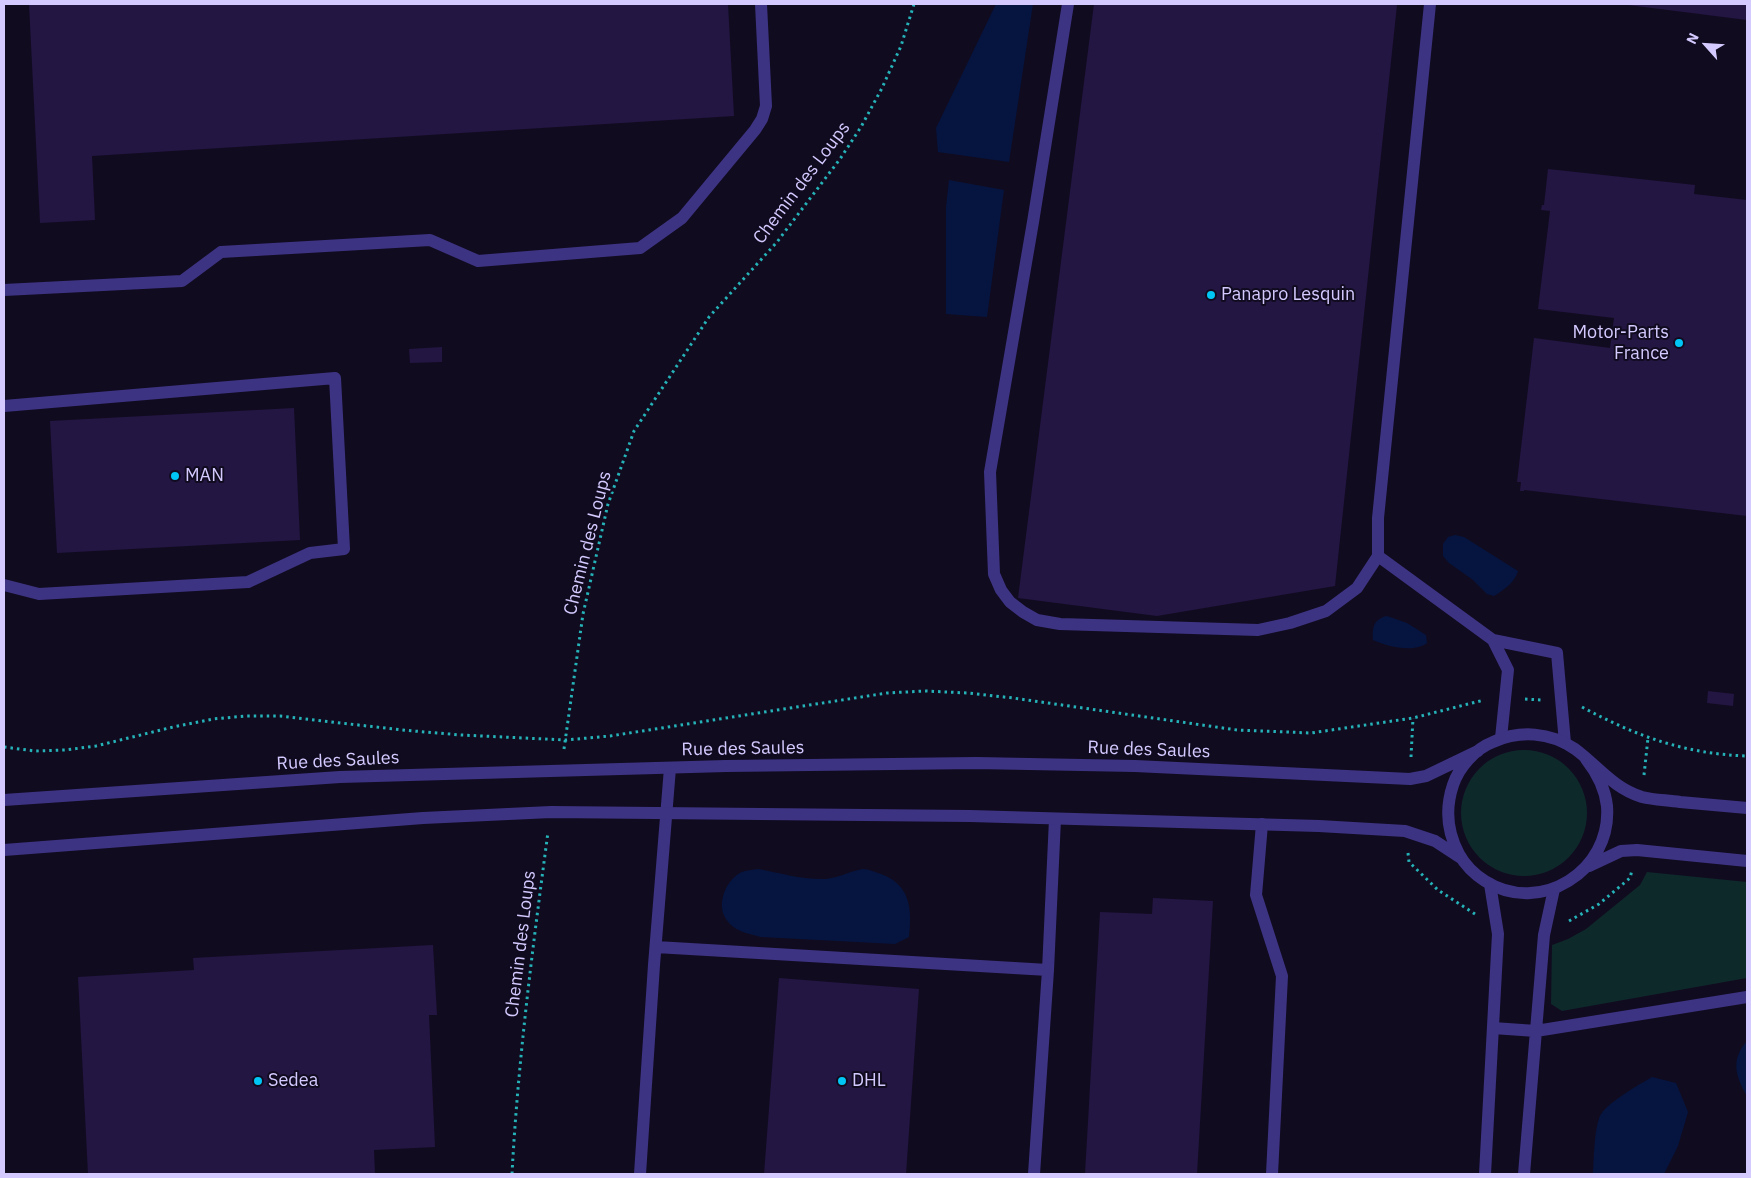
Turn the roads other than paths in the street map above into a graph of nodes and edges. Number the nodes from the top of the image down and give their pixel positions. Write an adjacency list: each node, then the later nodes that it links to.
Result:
1 (761, 4): 4 (street)
2 (1068, 4): 6 (street)
3 (1430, 4): 6 (street)
4 (4, 290)
5 (4, 406): 7 (street)
6 (1378, 556): 8 (street)
7 (4, 585)
8 (1492, 640): 9 (street); 10 (street)
9 (1501, 738): 10 (street, Rue des Saules); 11 (street, Rue des Saules)
10 (1565, 743): 12 (street, Rue des Saules)
11 (1478, 751): 13 (street, Rue des Saules); 20 (street, Rue des Saules)
12 (1586, 759): 15 (street, Rue des Saules); 22 (street, Rue des Saules)
13 (670, 768): 14 (street, Rue des Saules); 16 (street)
14 (4, 800)
15 (1747, 808)
16 (667, 813): 17 (street, Rue des Saules); 19 (street, Rue des Saules); 25 (street)
17 (1055, 819): 18 (street, Rue des Saules); 26 (street)
18 (1262, 824): 20 (street, Rue des Saules); 32 (street)
19 (4, 850)
20 (1461, 858): 23 (street, Rue des Saules)
21 (1747, 861): 22 (street, Rue des Saules)
22 (1586, 867): 24 (street, Rue des Saules)
23 (1490, 884): 24 (street, Rue des Saules); 28 (street)
24 (1554, 888): 29 (street)
25 (656, 946): 26 (street); 30 (street)
26 (1048, 970): 31 (street)
27 (1747, 997): 29 (street)
28 (1493, 1028): 29 (street); 33 (street)
29 (1536, 1031): 34 (street)
30 (640, 1174)
31 (1034, 1174)
32 (1272, 1174)
33 (1485, 1174)
34 (1524, 1174)

